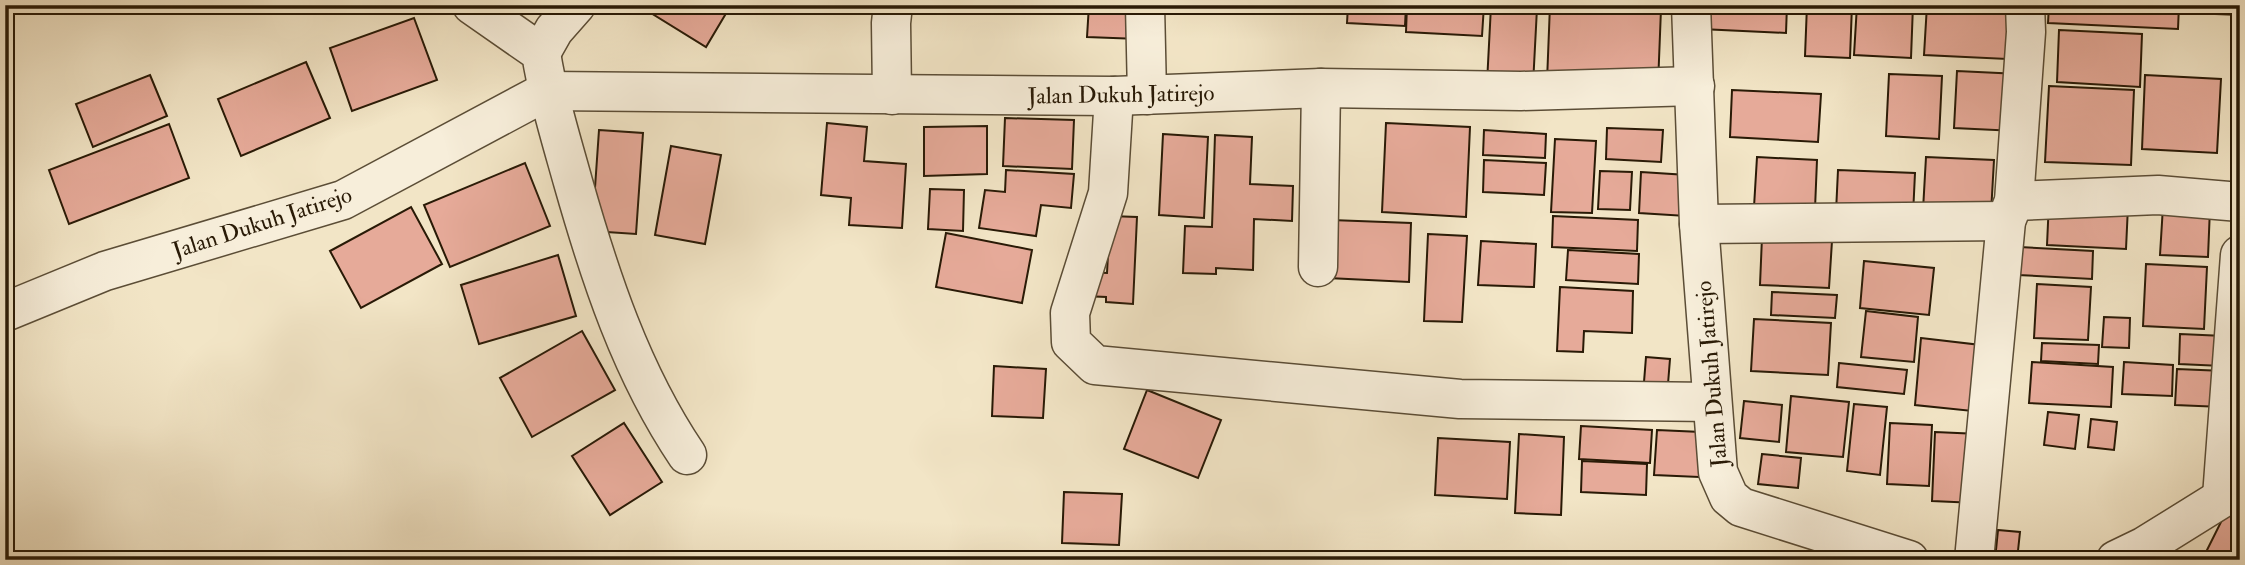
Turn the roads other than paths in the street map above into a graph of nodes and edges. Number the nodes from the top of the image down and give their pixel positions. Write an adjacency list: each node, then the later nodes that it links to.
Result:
1 (472, 5): 7 (street)
2 (576, 5): 7 (street)
3 (893, 5): 11 (street)
4 (1145, 5): 12 (street)
5 (1691, 5): 8 (street, Jalan Dukuh Jatirejo)
6 (2025, 5): 14 (street)
7 (541, 53): 10 (street)
8 (1695, 86): 9 (street, Jalan Dukuh Jatirejo); 15 (street, Jalan Dukuh Jatirejo)
9 (1321, 88): 12 (street, Jalan Dukuh Jatirejo); 17 (street)
10 (547, 91): 11 (street, Jalan Dukuh Jatirejo); 18 (street, Jalan Dukuh Jatirejo); 20 (street)
11 (892, 95): 12 (street, Jalan Dukuh Jatirejo)
12 (1131, 96): 19 (street)
13 (2240, 202): 14 (street)
14 (2010, 211): 15 (street); 23 (street)
15 (1699, 224): 19 (street, Jalan Dukuh Jatirejo)
16 (2240, 255): 21 (street)
17 (1318, 267)
18 (5, 312)
19 (1712, 402): 22 (street, Jalan Dukuh Jatirejo)
20 (687, 455)
21 (2231, 492): 24 (street)
22 (1909, 560)
23 (1974, 560)
24 (2116, 560)

